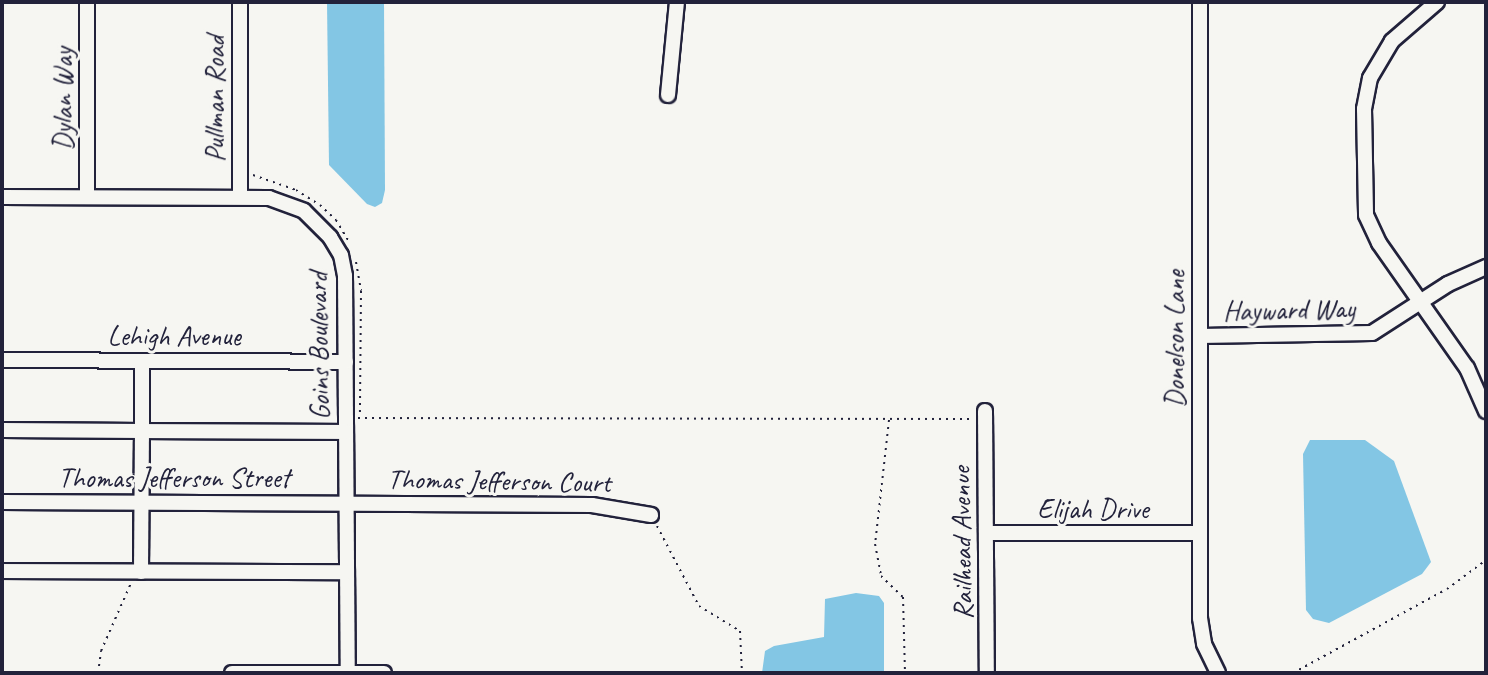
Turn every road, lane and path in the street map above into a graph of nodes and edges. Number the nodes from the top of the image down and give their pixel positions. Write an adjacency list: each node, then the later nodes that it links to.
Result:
1 (87, 2): 8 (street, Dylan Way)
2 (240, 2): 9 (street, Pullman Road)
3 (677, 2): 6 (street)
4 (1200, 2): 12 (street, Donelson Lane)
5 (1435, 3): 11 (street)
6 (668, 95)
7 (2, 197): 8 (street, Goins Boulevard)
8 (87, 197): 9 (street, Goins Boulevard)
9 (240, 197): 15 (street, Goins Boulevard)
10 (1486, 267): 11 (street, Hayward Way)
11 (1421, 303): 12 (street, Hayward Way); 16 (street)
12 (1200, 336): 27 (street, Donelson Lane)
13 (2, 360): 14 (street, Lehigh Avenue)
14 (142, 361): 15 (street, Lehigh Avenue); 21 (street)
15 (346, 362): 19 (street, Goins Boulevard)
16 (1486, 411)
17 (985, 415): 18 (path); 26 (street, Railhead Avenue)
18 (889, 419): 19 (path); 37 (path)
19 (346, 425): 21 (street); 24 (street, Goins Boulevard)
20 (2, 430): 21 (street)
21 (142, 431): 23 (street)
22 (2, 502): 23 (street, Thomas Jefferson Street)
23 (142, 502): 24 (street, Thomas Jefferson Street); 30 (street)
24 (347, 503): 25 (street, Thomas Jefferson Court); 31 (street, Goins Boulevard)
25 (651, 515): 36 (path)
26 (986, 533): 27 (street, Elijah Drive); 38 (street, Railhead Avenue)
27 (1200, 533): 39 (street, Donelson Lane)
28 (1486, 560): 40 (path)
29 (2, 571): 30 (street)
30 (137, 572): 31 (street); 33 (path)
31 (347, 572): 32 (street, Goins Boulevard)
32 (348, 672): 34 (street); 35 (street)
33 (98, 673)
34 (232, 673)
35 (384, 673)
36 (742, 673)
37 (905, 673)
38 (988, 673)
39 (1217, 673)
40 (1293, 673)

